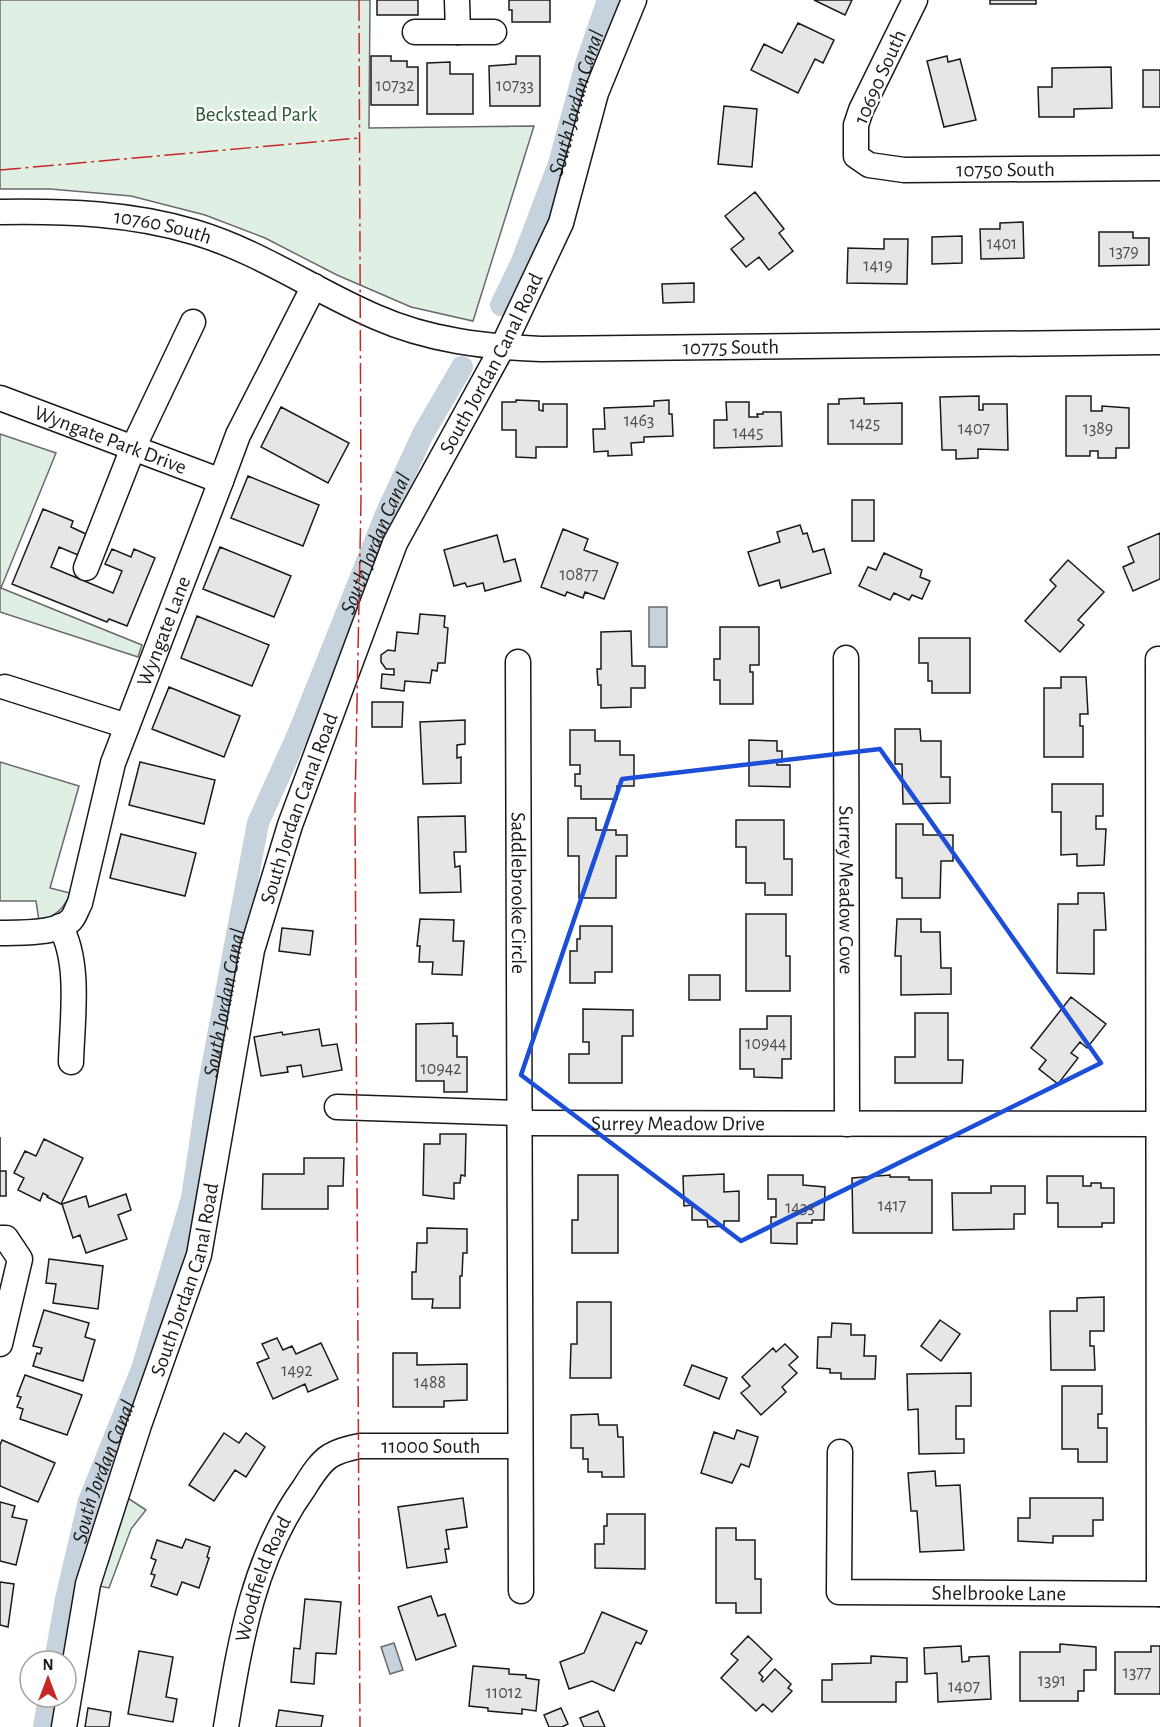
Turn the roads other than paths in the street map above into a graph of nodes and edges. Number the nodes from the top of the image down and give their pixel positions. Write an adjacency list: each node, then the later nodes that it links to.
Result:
1 (457, 0): 5 (street)
2 (634, 0): 13 (street, South Jordan Canal Road)
3 (915, 0): 7 (street, 10690 South)
4 (415, 32): 5 (street)
5 (458, 32): 6 (street)
6 (494, 32)
7 (856, 156): 8 (street, 10750 South)
8 (1160, 168)
9 (0, 212): 10 (street, 10760 South)
10 (315, 286): 13 (street, 10775 South); 16 (street, Wyngate Lane)
11 (193, 322): 15 (street)
12 (1160, 342): 13 (street, 10775 South)
13 (502, 348): 37 (street, South Jordan Canal Road)
14 (0, 398): 15 (street, Wyngate Park Drive)
15 (133, 448): 16 (street, Wyngate Park Drive); 17 (street)
16 (221, 481): 22 (street, Wyngate Lane)
17 (86, 568)
18 (846, 658): 28 (street, Surrey Meadow Cove)
19 (1160, 658): 29 (street)
20 (518, 662): 27 (street, Saddlebrooke Circle)
21 (5, 687): 22 (street)
22 (128, 726): 23 (street, Wyngate Lane)
23 (60, 926): 24 (street); 25 (street)
24 (0, 933)
25 (71, 1062)
26 (337, 1107): 27 (street, Surrey Meadow Drive)
27 (520, 1118): 28 (street, Surrey Meadow Drive); 32 (street)
28 (846, 1124): 29 (street, Surrey Meadow Drive)
29 (1159, 1124): 36 (street)
30 (0, 1238): 31 (street)
31 (0, 1344)
32 (520, 1446): 33 (street, 11000 South); 35 (street)
33 (340, 1450): 38 (street, Woodfield Road)
34 (840, 1452): 36 (street, Shelbrooke Lane)
35 (521, 1592)
36 (1159, 1594)
37 (64, 1727)
38 (226, 1727)

